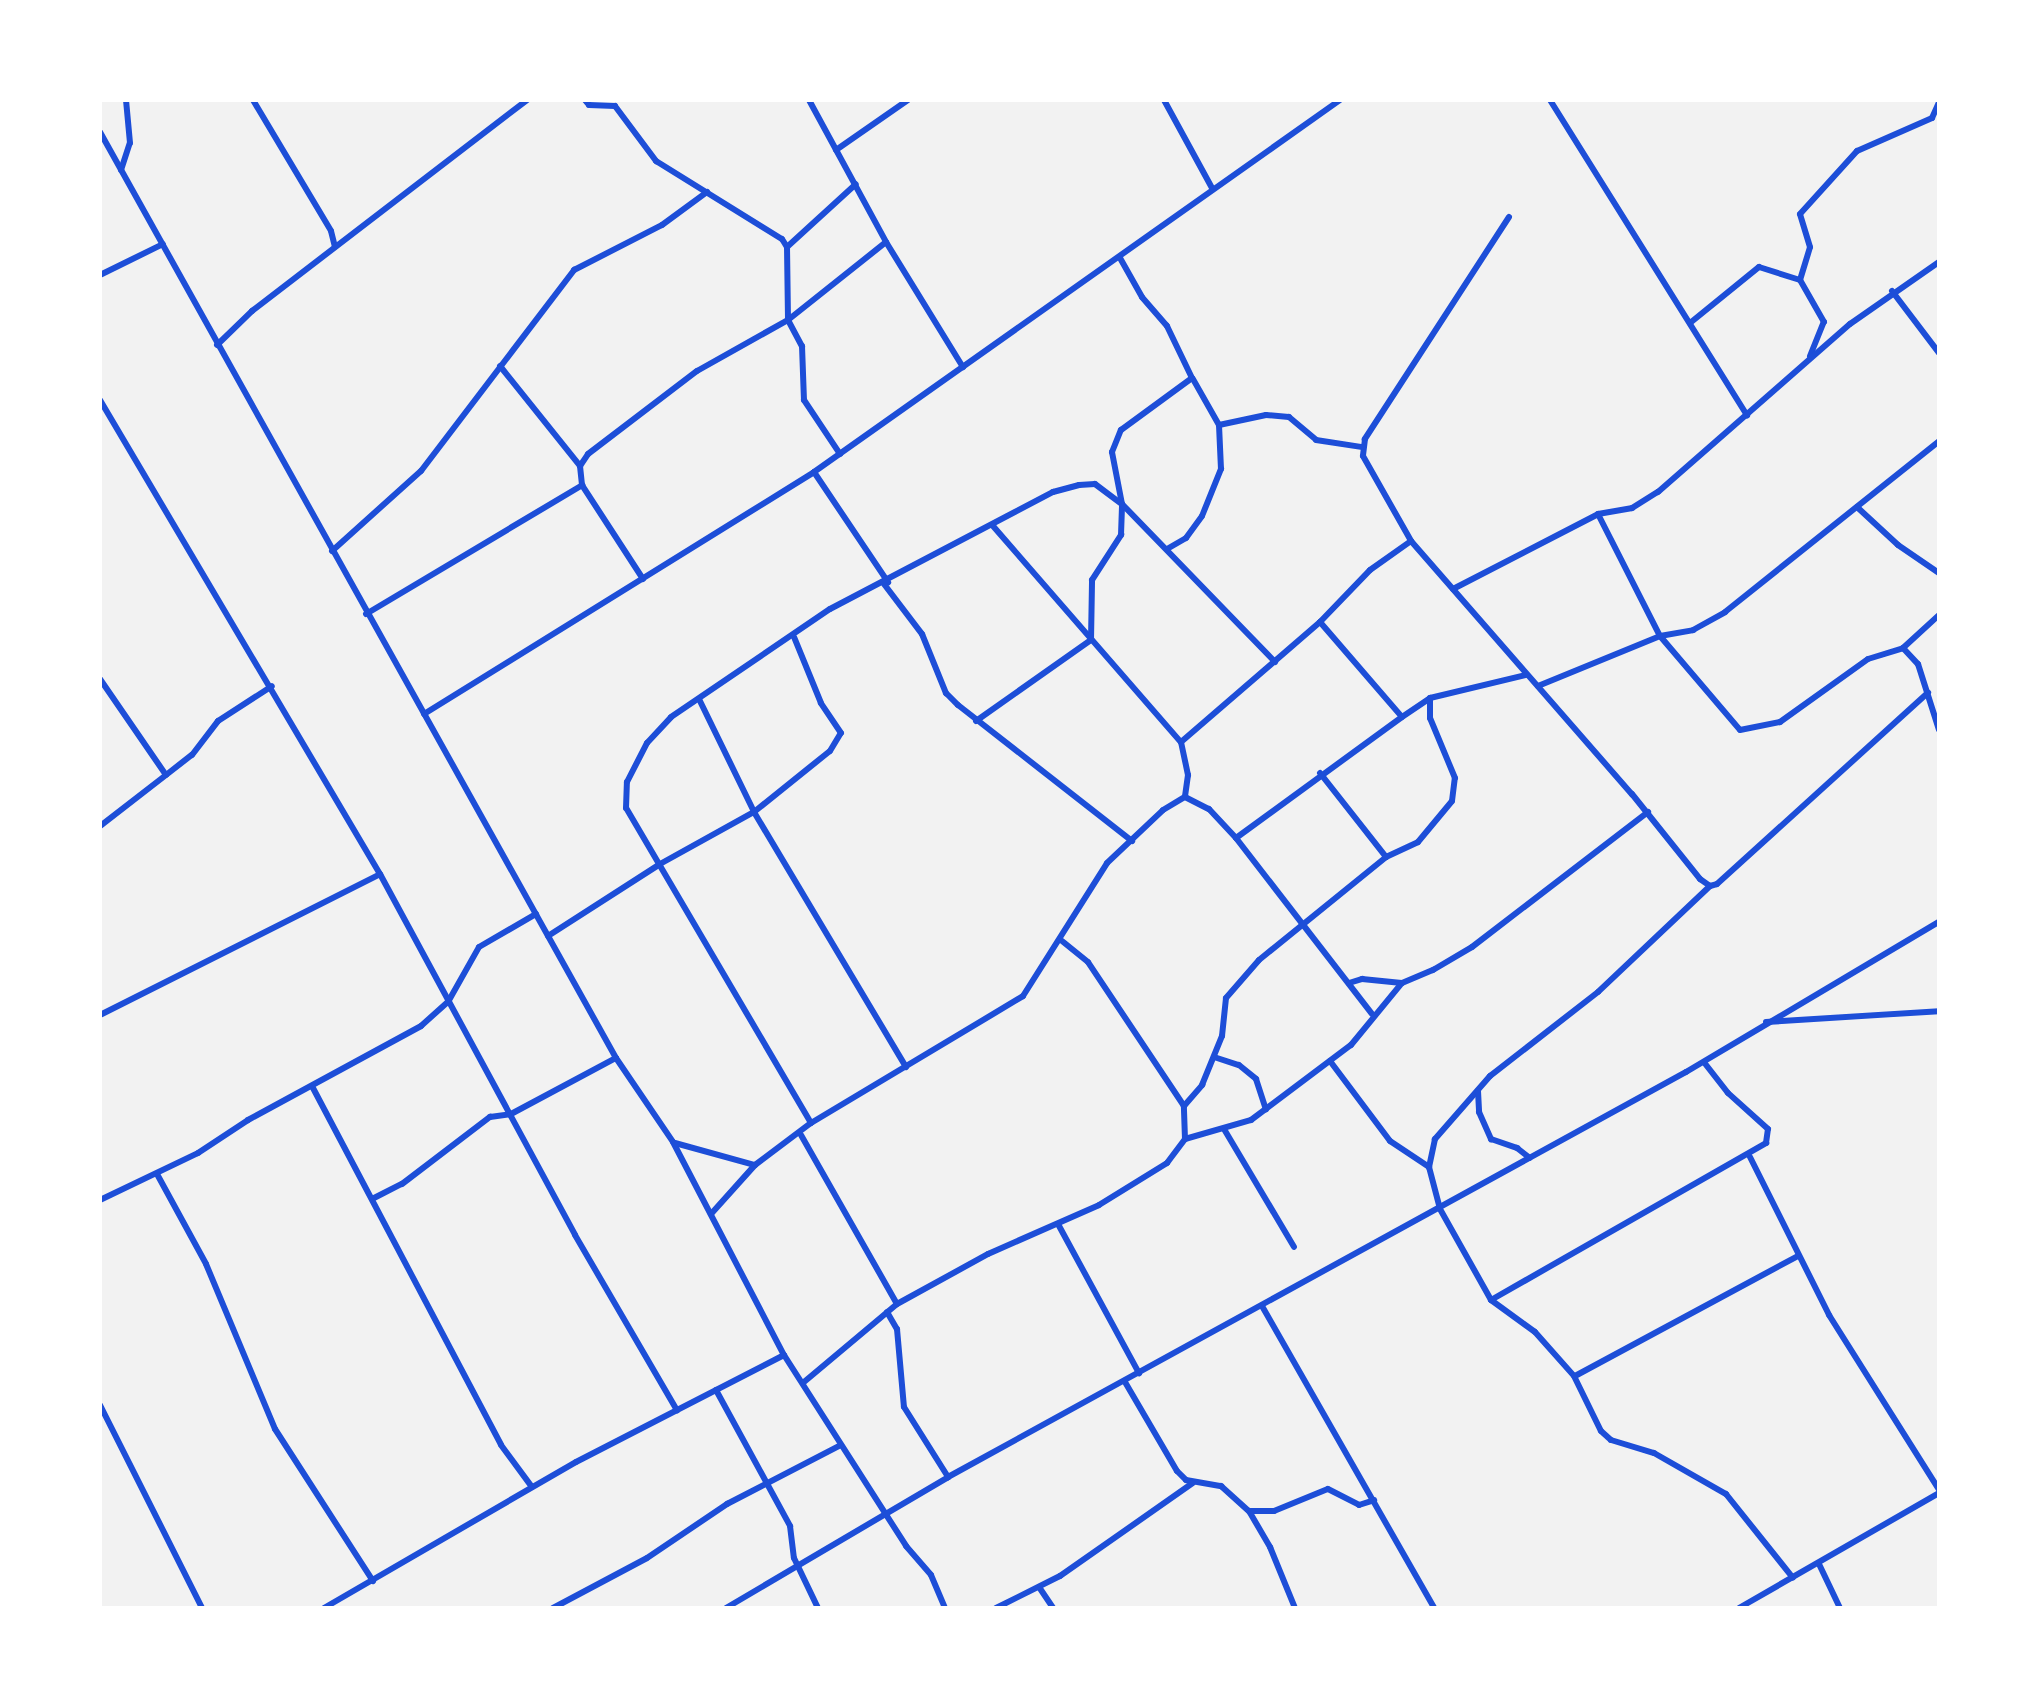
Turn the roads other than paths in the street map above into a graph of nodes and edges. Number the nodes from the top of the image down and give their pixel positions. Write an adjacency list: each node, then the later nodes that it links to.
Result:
1 (126, 100): 13 (street)
2 (253, 100): 20 (street)
3 (527, 100): 20 (street)
4 (586, 100): 16 (street)
5 (808, 100): 12 (street)
6 (908, 100): 12 (street)
7 (1164, 100): 15 (street)
8 (1340, 100): 15 (street)
9 (1550, 100): 28 (street)
10 (1939, 102): 25 (street)
11 (100, 133): 13 (street)
12 (836, 150): 14 (street)
13 (121, 170): 19 (street)
14 (856, 184): 18 (street); 21 (street)
15 (1212, 188): 22 (street)
16 (707, 192): 21 (street); 32 (street)
17 (1509, 216): 39 (street)
18 (886, 242): 27 (street); 33 (street)
19 (163, 244): 24 (street); 29 (street)
20 (336, 248): 29 (street)
21 (787, 248): 27 (street)
22 (1120, 258): 33 (street); 34 (street)
23 (1939, 262): 26 (street)
24 (100, 275)
25 (1800, 280): 28 (street); 31 (street)
26 (1892, 291): 30 (street); 31 (street)
27 (788, 320): 40 (street); 41 (street)
28 (1690, 323): 36 (street)
29 (217, 345): 50 (street)
30 (1939, 352)
31 (1808, 361): 36 (street)
32 (500, 366): 41 (street); 50 (street)
33 (963, 368): 40 (street)
34 (1192, 378): 37 (street); 44 (street)
35 (100, 400): 65 (street)
36 (1748, 414): 46 (street)
37 (1219, 425): 39 (street); 49 (street)
38 (1939, 441): 45 (street)
39 (1362, 447): 48 (street)
40 (840, 454): 42 (street)
41 (580, 466): 43 (street)
42 (814, 472): 52 (street); 53 (street)
43 (582, 485): 52 (street); 55 (street)
44 (1122, 504): 47 (street); 49 (street); 60 (street)
45 (1857, 507): 51 (street); 58 (street)
46 (1598, 514): 54 (street); 58 (street)
47 (993, 526): 53 (street); 60 (street)
48 (1411, 540): 54 (street); 57 (street)
49 (1167, 549): 62 (street)
50 (332, 551): 55 (street)
51 (1939, 573)
52 (643, 579): 70 (street)
53 (886, 583): 59 (street); 73 (street)
54 (1453, 589): 63 (street)
55 (366, 614): 70 (street)
56 (1939, 615): 61 (street)
57 (1320, 622): 62 (street); 72 (street)
58 (1660, 636): 61 (street); 66 (street)
59 (794, 637): 69 (street); 79 (street)
60 (1091, 640): 73 (street); 75 (street)
61 (1903, 648): 67 (street)
62 (1275, 662): 75 (street)
63 (1527, 674): 66 (street); 68 (street)
64 (100, 679): 77 (street)
65 (272, 686): 77 (street); 86 (street)
66 (1538, 686): 80 (street)
67 (1928, 694): 71 (street); 87 (street)
68 (1430, 698): 72 (street); 84 (street)
69 (698, 699): 79 (street); 85 (street)
70 (424, 714): 88 (street)
71 (1935, 715): 74 (street)
72 (1402, 717): 76 (street)
73 (976, 721): 83 (street)
74 (1939, 730)
75 (1181, 742): 78 (street)
76 (1320, 773): 82 (street); 84 (street)
77 (166, 775): 81 (street)
78 (1184, 797): 82 (street); 83 (street)
79 (754, 812): 85 (street); 104 (street)
80 (1648, 812): 87 (street); 94 (street)
81 (100, 826)
82 (1236, 838): 90 (street)
83 (1132, 841): 92 (street)
84 (1386, 858): 90 (street)
85 (660, 864): 91 (street); 110 (street)
86 (380, 874): 95 (street); 98 (street)
87 (1710, 886): 106 (street)
88 (536, 914): 91 (street); 95 (street)
89 (1939, 922): 99 (street)
90 (1305, 923): 93 (street); 100 (street)
91 (548, 936): 101 (street)
92 (1062, 941): 104 (street); 107 (street)
93 (1348, 983): 94 (street); 97 (street)
94 (1402, 983): 97 (street)
95 (448, 1002): 105 (street); 109 (street)
96 (1939, 1011): 99 (street)
97 (1372, 1014): 102 (street)
98 (100, 1016)
99 (1765, 1022): 103 (street)
100 (1214, 1056): 107 (street); 108 (street)
101 (616, 1058): 109 (street); 114 (street)
102 (1330, 1061): 108 (street); 118 (street)
103 (1704, 1062): 115 (street); 116 (street)
104 (906, 1066): 110 (street)
105 (313, 1088): 119 (street); 120 (street)
106 (1478, 1090): 116 (street); 118 (street)
107 (1184, 1106): 113 (street)
108 (1266, 1109): 111 (street)
109 (511, 1114): 120 (street); 138 (street)
110 (811, 1123): 112 (street)
111 (1224, 1129): 113 (street); 125 (street)
112 (800, 1135): 117 (street); 128 (street)
113 (1185, 1139): 124 (street)
114 (673, 1142): 117 (street); 123 (street)
115 (1750, 1156): 126 (street); 127 (street)
116 (1530, 1158): 122 (street)
117 (756, 1165): 123 (street)
118 (1428, 1167): 122 (street)
119 (157, 1174): 121 (street); 151 (street)
120 (374, 1198): 143 (street)
121 (100, 1200)
122 (1440, 1209): 127 (street); 129 (street)
123 (711, 1214): 131 (street)
124 (1058, 1224): 128 (street); 132 (street)
125 (1294, 1247)
126 (1798, 1256): 133 (street); 144 (street)
127 (1491, 1300): 133 (street)
128 (897, 1304): 130 (street)
129 (1262, 1306): 132 (street); 145 (street)
130 (887, 1312): 134 (street); 140 (street)
131 (784, 1355): 134 (street); 136 (street)
132 (1139, 1372): 135 (street)
133 (1574, 1376): 150 (street)
134 (804, 1382): 139 (street)
135 (1125, 1382): 140 (street); 142 (street)
136 (716, 1390): 138 (street); 141 (street)
137 (100, 1405): 153 (street)
138 (677, 1410): 143 (street)
139 (841, 1445): 141 (street); 147 (street)
140 (948, 1478): 147 (street)
141 (769, 1482): 149 (street); 155 (street)
142 (1194, 1482): 146 (street); 152 (street)
143 (532, 1487): 151 (street)
144 (1939, 1491): 148 (street)
145 (1374, 1500): 146 (street); 162 (street)
146 (1249, 1511): 161 (street)
147 (887, 1515): 149 (street); 158 (street)
148 (1819, 1564): 150 (street); 164 (street)
149 (798, 1567): 156 (street); 157 (street)
150 (1793, 1578): 163 (street)
151 (373, 1582): 154 (street)
152 (1038, 1587): 159 (street); 160 (street)
153 (202, 1608)
154 (324, 1608)
155 (553, 1608)
156 (726, 1608)
157 (818, 1608)
158 (945, 1608)
159 (996, 1608)
160 (1053, 1608)
161 (1295, 1608)
162 (1434, 1608)
163 (1739, 1608)
164 (1840, 1608)

